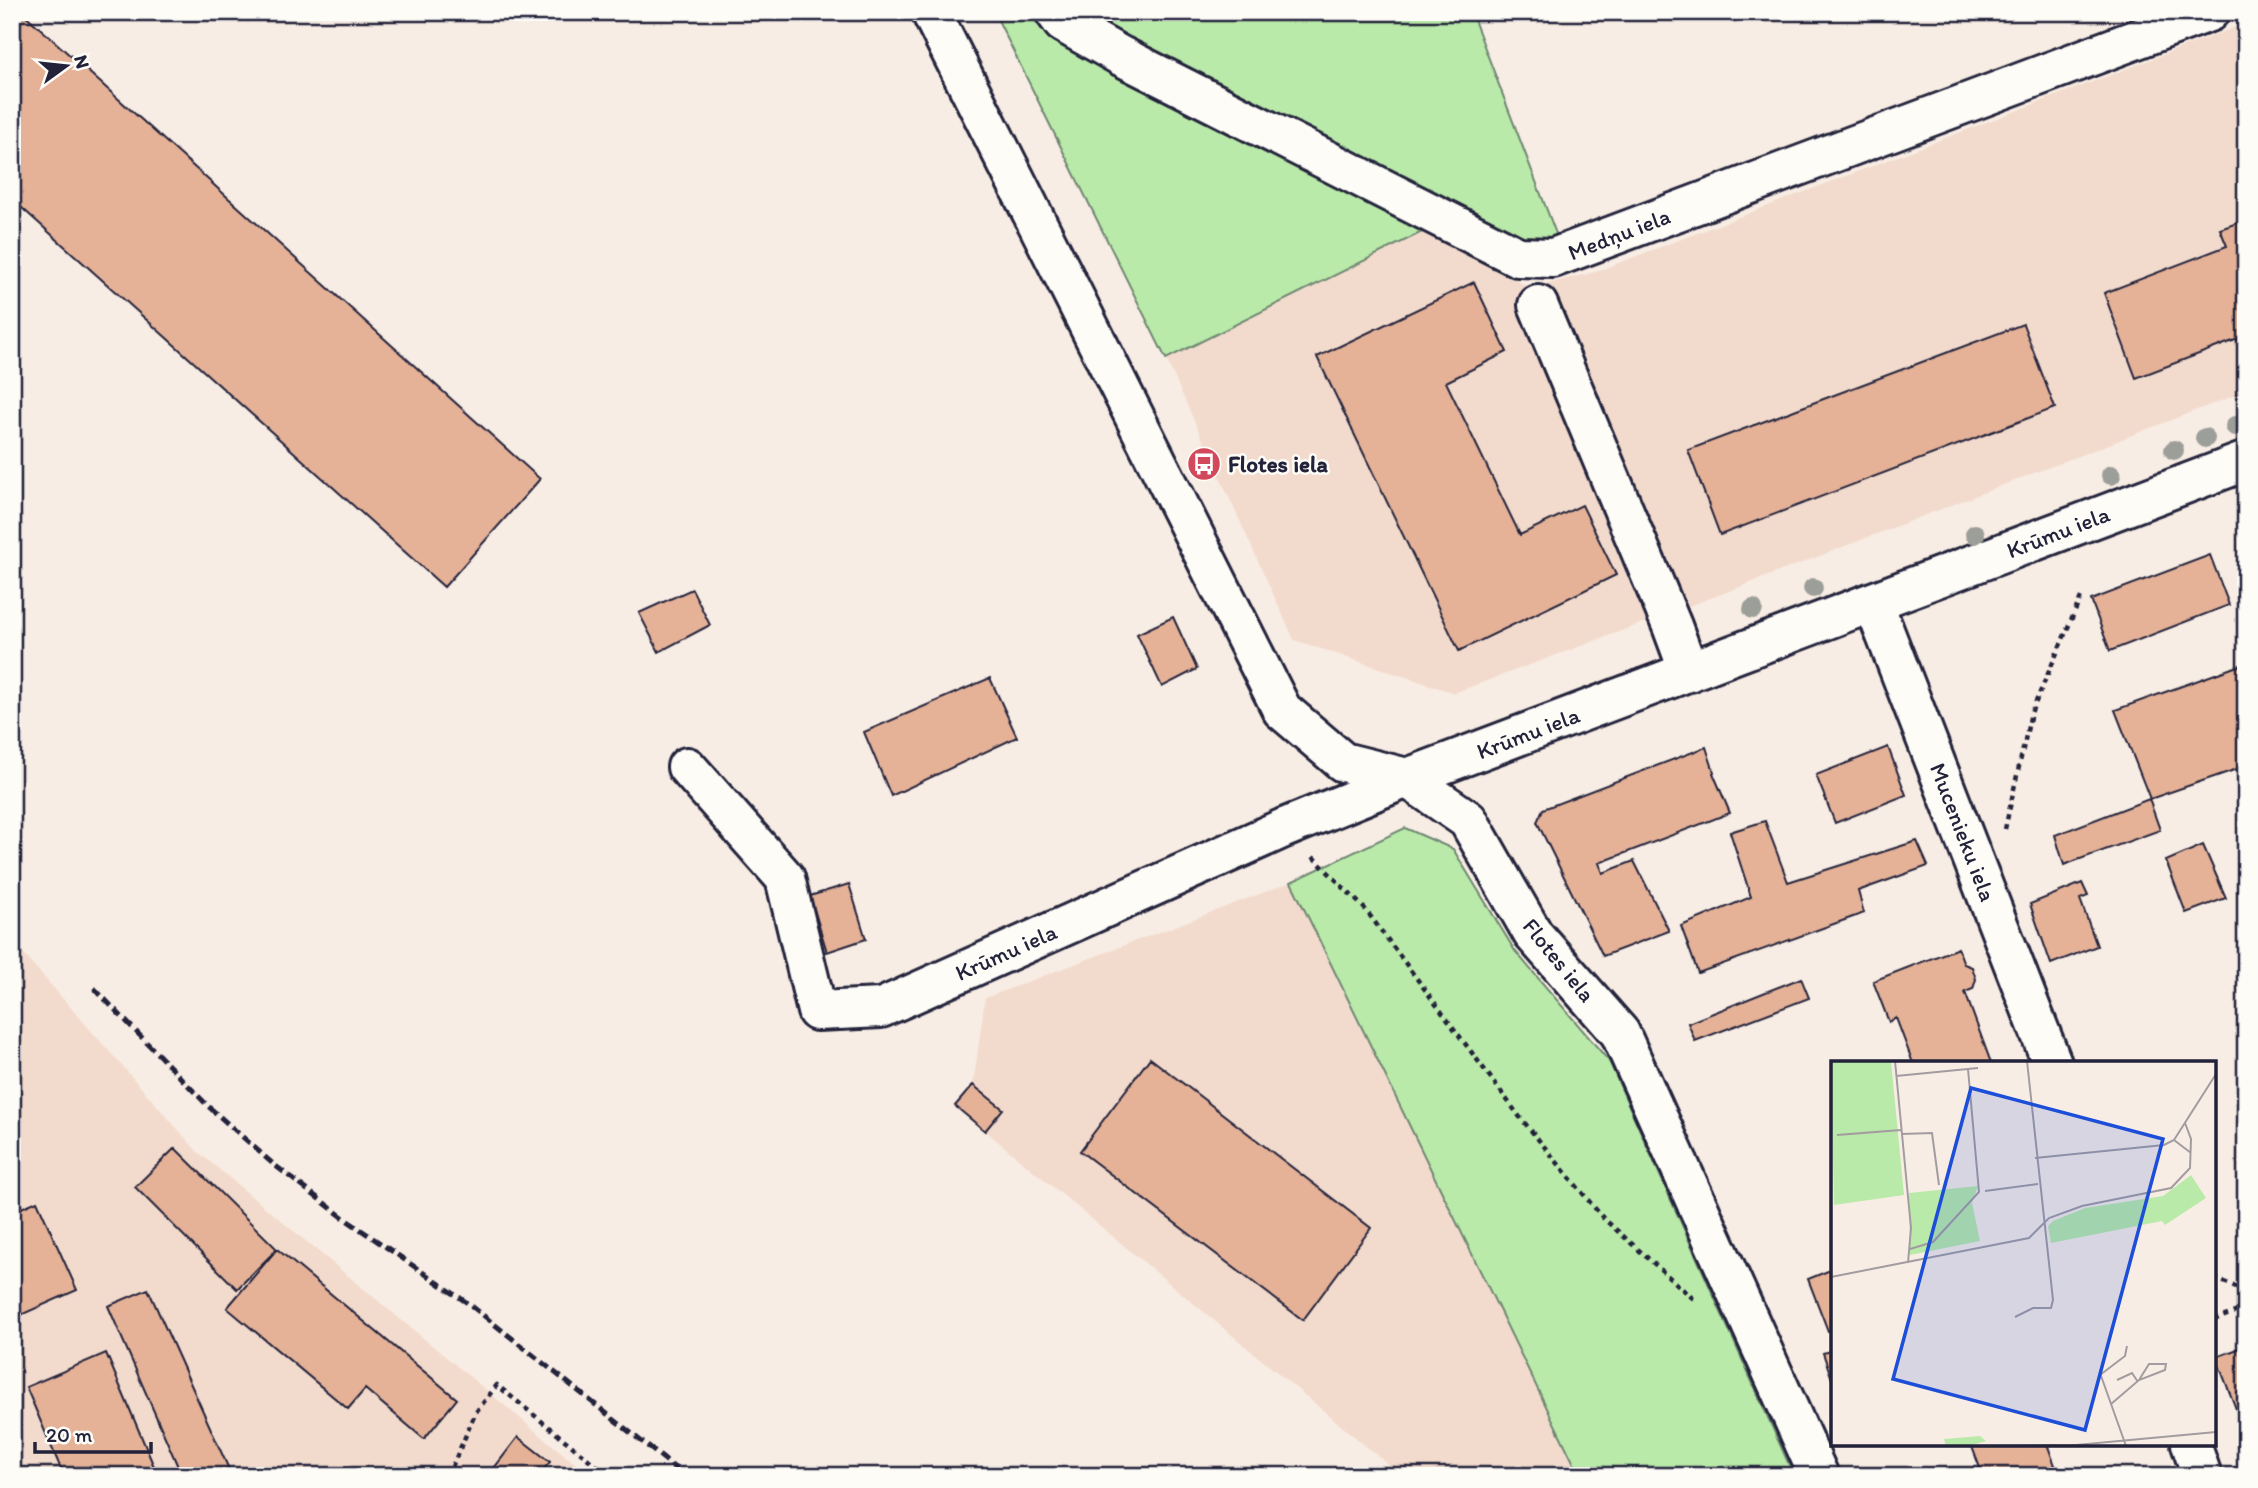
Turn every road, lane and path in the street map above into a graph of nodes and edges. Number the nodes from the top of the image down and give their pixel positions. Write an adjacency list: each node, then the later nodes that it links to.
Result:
1 (930, 12): 10 (street, Flotes iela)
2 (1055, 12): 3 (street, Medņu iela)
3 (2209, 12)
4 (1538, 305): 8 (street)
5 (2246, 461): 7 (street, Krūmu iela)
6 (2082, 595): 12 (path)
7 (1873, 602): 8 (street, Krūmu iela); 13 (street, Mucenieku iela)
8 (1689, 672): 10 (street, Krūmu iela)
9 (687, 766): 11 (street, Krūmu iela)
10 (1406, 778): 11 (street, Krūmu iela); 22 (street, Flotes iela)
11 (1284, 828): 16 (path)
12 (2002, 839)
13 (2051, 1061)
14 (2216, 1279): 15 (path)
15 (2246, 1292)
16 (1702, 1306)
17 (2246, 1308): 18 (path)
18 (2216, 1319)
19 (2192, 1446): 23 (street)
20 (448, 1476): 21 (path)
21 (609, 1476)
22 (1819, 1476)
23 (2202, 1476)

